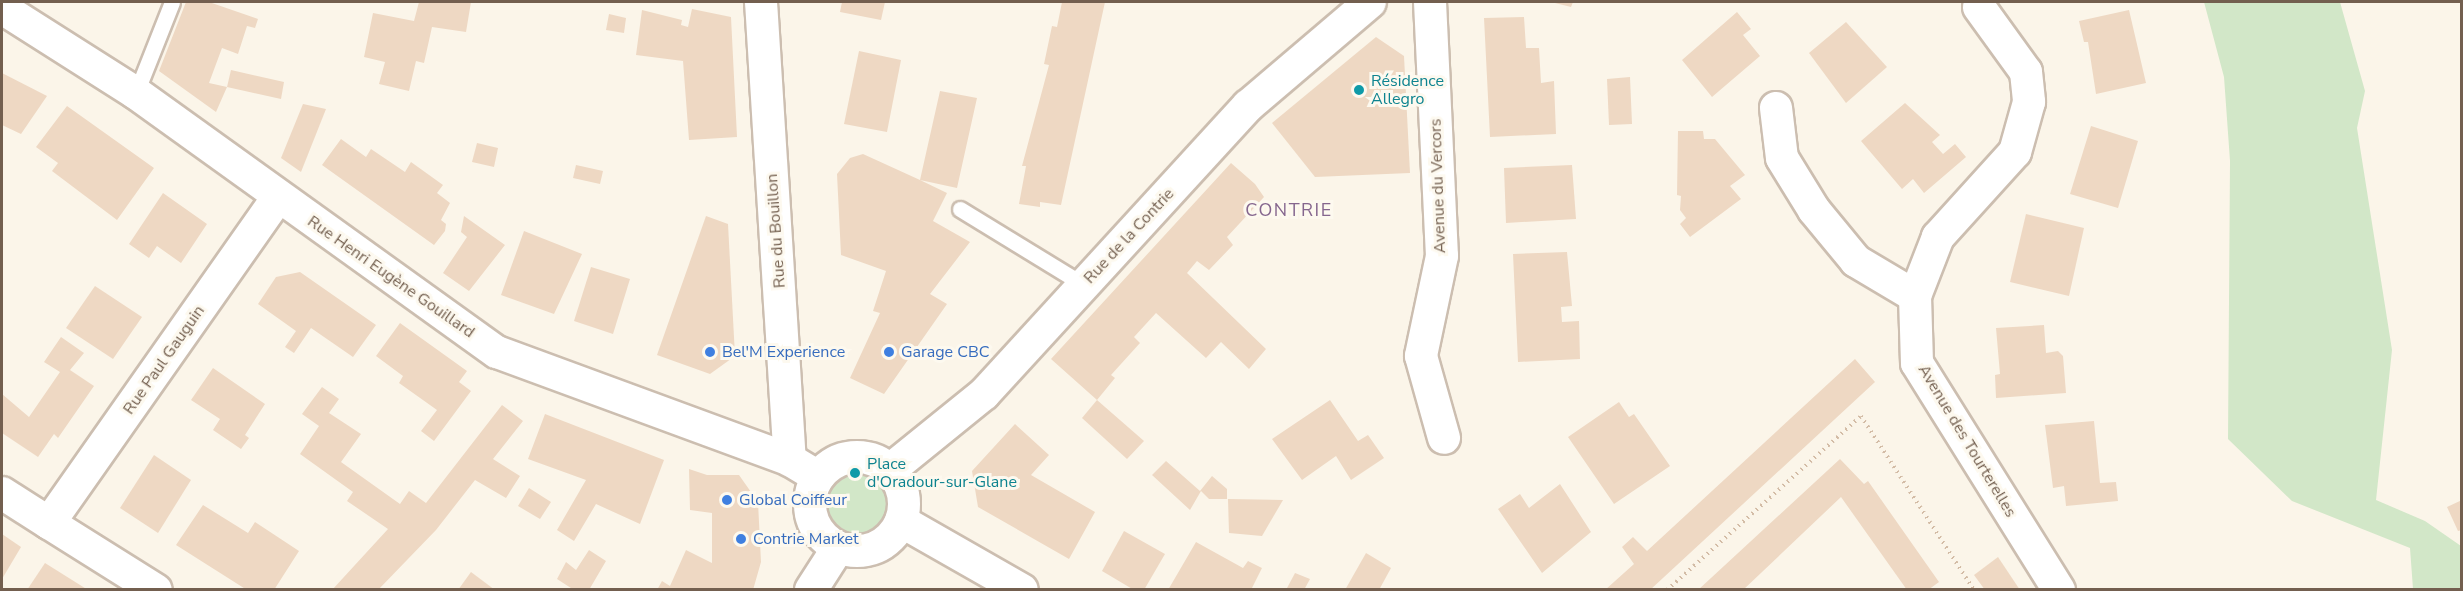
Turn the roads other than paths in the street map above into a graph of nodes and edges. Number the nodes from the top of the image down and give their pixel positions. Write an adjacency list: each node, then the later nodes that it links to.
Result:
1 (172, 2): 7 (lane)
2 (761, 2): 14 (street, Rue du Bouillon)
3 (1430, 2): 13 (street, Avenue du Vercors)
4 (1350, 7): 11 (street, Rue de la Contrie)
5 (1979, 7): 12 (street, Avenue des Tourterelles)
6 (2, 8): 7 (street, Rue Henri Eugène Gouillard)
7 (136, 93): 9 (street, Rue Henri Eugène Gouillard)
8 (1776, 108): 12 (street)
9 (278, 197): 14 (street, Rue Henri Eugène Gouillard); 19 (street, Rue Paul Gauguin)
10 (960, 209): 11 (lane)
11 (1084, 285): 15 (street, Rue de la Contrie)
12 (1915, 296): 24 (street, Avenue des Tourterelles)
13 (1444, 438)
14 (790, 460): 16 (street, Rue Henri Eugène Gouillard)
15 (890, 470): 16 (street); 18 (street)
16 (818, 477): 20 (street)
17 (2, 493): 19 (street)
18 (901, 521): 20 (street); 23 (street)
19 (50, 523): 21 (street)
20 (838, 548): 22 (street)
21 (156, 590)
22 (811, 590)
23 (1022, 590)
24 (2059, 590)

